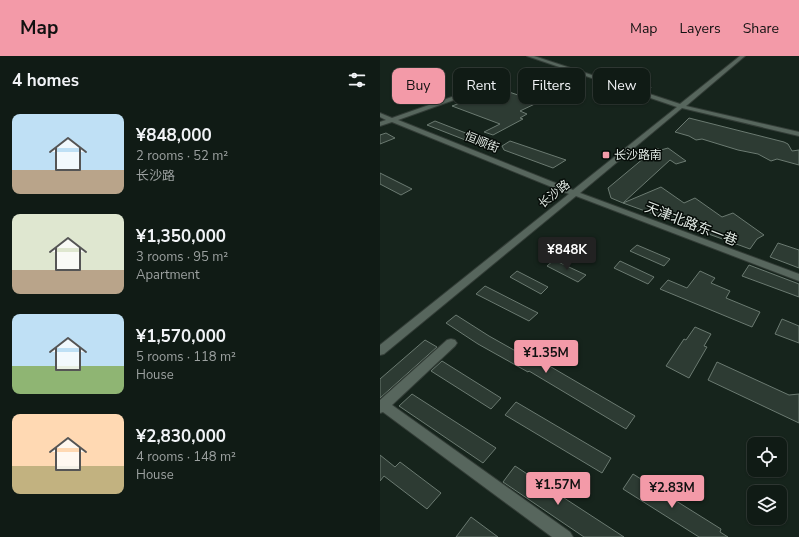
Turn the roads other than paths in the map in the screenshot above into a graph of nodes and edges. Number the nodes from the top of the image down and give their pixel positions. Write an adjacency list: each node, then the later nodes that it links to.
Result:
1 (529, 56): 5 (street)
2 (738, 56): 5 (street, 长沙路)
3 (742, 56): 5 (street, 长沙路)
4 (453, 98): 7 (street)
5 (678, 106): 9 (street); 10 (street, 长沙路)
6 (380, 115): 7 (street, 恒顺街)
7 (392, 120): 8 (street); 10 (street, 恒顺街)
8 (380, 124)
9 (799, 134)
10 (571, 192): 11 (street, 天津北路东一巷); 13 (street, 长沙路); 14 (street, 长沙路)
11 (799, 278)
12 (451, 343): 15 (street)
13 (380, 344)
14 (380, 351)
15 (382, 407): 16 (street)
16 (565, 537)

